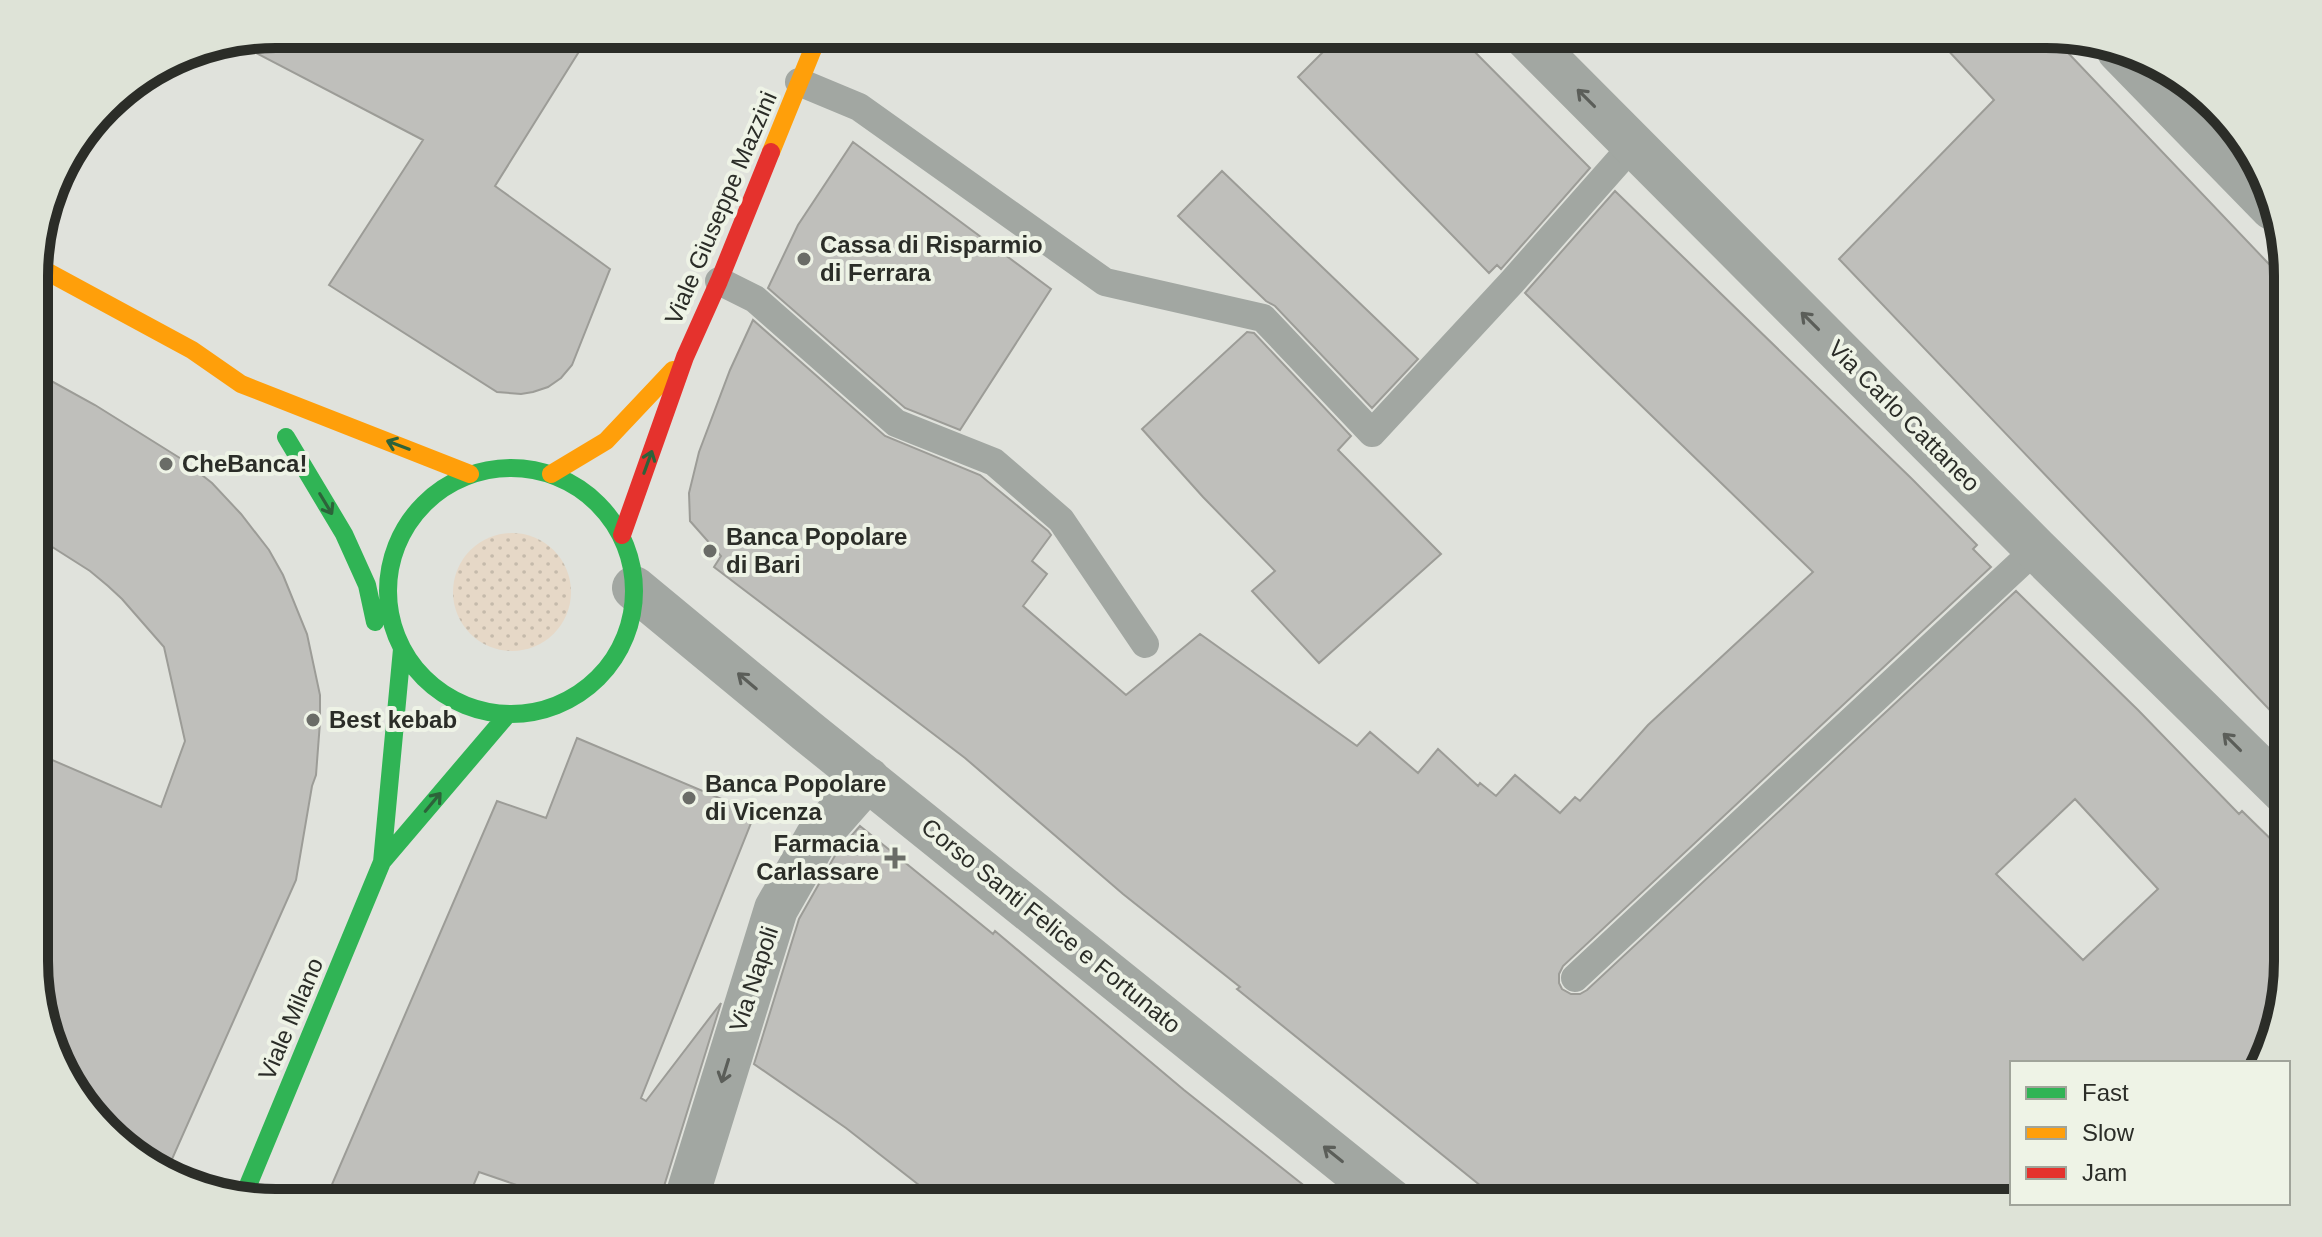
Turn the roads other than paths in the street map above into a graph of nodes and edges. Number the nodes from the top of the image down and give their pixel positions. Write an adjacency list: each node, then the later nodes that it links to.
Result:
1 (813, 48): 4 (main road, Viale Giuseppe Mazzini)
2 (1537, 48): 5 (street, Via Carlo Cattaneo, one-way to 2)
3 (2134, 66): 6 (street)
4 (799, 82): 5 (lane); 8 (main road, Viale Giuseppe Mazzini)
5 (1633, 145): 16 (street, Via Carlo Cattaneo, one-way to 5)
6 (2259, 194)
7 (48, 272): 10 (main road)
8 (719, 281): 9 (main road, Viale Giuseppe Mazzini); 18 (lane)
9 (685, 357): 13 (main road, Viale Giuseppe Mazzini); 15 (main road, Viale Giuseppe Mazzini, one-way to 9)
10 (241, 384): 11 (main road); 12 (main road, one-way to 10)
11 (277, 427): 14 (main road); 20 (main road, one-way to 20)
12 (470, 474): 13 (main road); 19 (main road)
13 (551, 474): 15 (main road)
14 (330, 480)
15 (622, 535): 17 (main road)
16 (2036, 549): 23 (street, Via Carlo Cattaneo, one-way to 16); 25 (lane)
17 (634, 588): 21 (main road); 22 (street, Corso Santi Felice e Fortunato, one-way to 17)
18 (1145, 644)
19 (402, 649): 20 (main road, Viale Milano); 21 (main road)
20 (397, 714): 24 (main road, Viale Milano)
21 (508, 714): 24 (main road, Viale Milano, one-way to 21)
22 (868, 779): 27 (street, Via Napoli, one-way to 27); 28 (street, Corso Santi Felice e Fortunato, one-way to 22)
23 (2274, 782)
24 (382, 862): 26 (main road, Viale Milano)
25 (1575, 978)
26 (247, 1187)
27 (689, 1189)
28 (1377, 1189)

